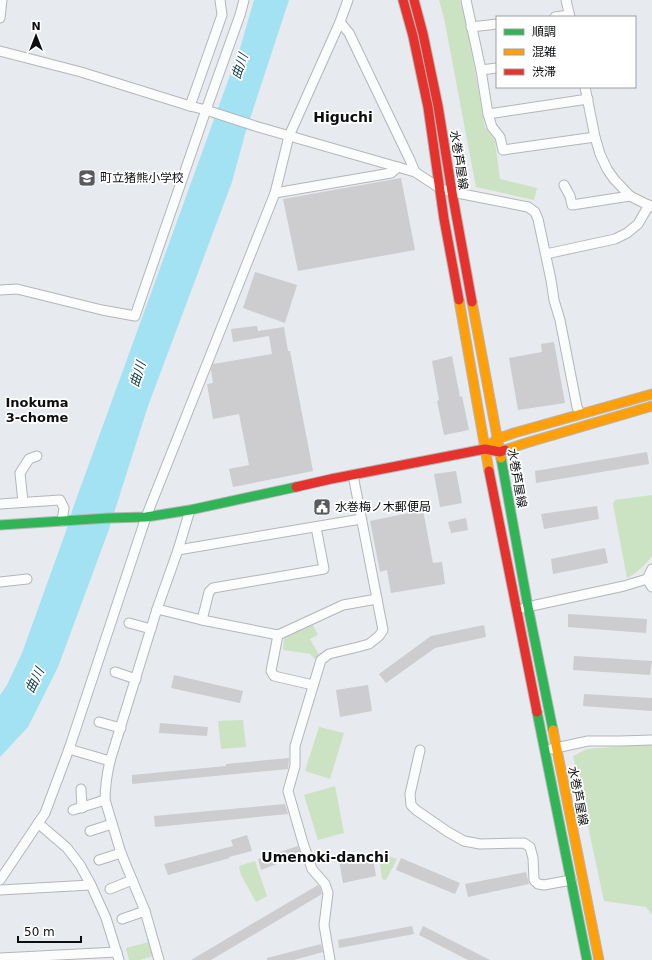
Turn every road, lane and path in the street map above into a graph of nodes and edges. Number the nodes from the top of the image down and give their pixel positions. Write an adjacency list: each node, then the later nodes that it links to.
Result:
1 (2, 0): 10 (street)
2 (220, 0): 19 (street)
3 (244, 0): 20 (street)
4 (348, 0): 11 (street)
5 (403, 0): 27 (main road, 水巻芦屋線)
6 (414, 0): 28 (main road, 水巻芦屋線)
7 (466, 0): 13 (street)
8 (566, 0): 9 (street)
9 (570, 16)
10 (0, 18)
11 (340, 22): 22 (street); 25 (street)
12 (496, 24): 13 (street)
13 (471, 27): 16 (street)
14 (0, 51): 19 (street)
15 (496, 68): 16 (street)
16 (481, 70): 21 (street)
17 (585, 88): 18 (street)
18 (588, 100): 21 (street); 23 (street)
19 (190, 106): 20 (street)
20 (206, 110): 22 (street); 33 (street)
21 (488, 114): 23 (street)
22 (289, 136): 24 (street); 29 (street)
23 (595, 137): 30 (street)
24 (398, 167): 25 (street); 29 (street)
25 (415, 172): 27 (street)
26 (564, 185): 30 (street)
27 (441, 188): 28 (street); 38 (main road, 水巻芦屋線)
28 (452, 192): 32 (street); 37 (main road, 水巻芦屋線)
29 (275, 193): 45 (street)
30 (630, 196): 31 (street)
31 (650, 206): 32 (street)
32 (546, 254): 36 (street)
33 (0, 290)
34 (652, 394): 36 (main road)
35 (652, 406): 39 (main road)
36 (580, 414): 37 (main road)
37 (498, 439): 38 (main road); 39 (main road, 水巻芦屋線)
38 (484, 449): 39 (main road); 41 (main road); 58 (main road, 水巻芦屋線)
39 (500, 452): 56 (main road, 水巻芦屋線)
40 (37, 456): 42 (street)
41 (353, 475): 44 (main road); 46 (street)
42 (23, 502): 43 (street); 47 (street)
43 (0, 504)
44 (190, 510): 45 (main road); 50 (street)
45 (146, 517): 47 (main road); 70 (street)
46 (361, 519): 49 (street); 55 (street)
47 (64, 520): 48 (main road)
48 (0, 525)
49 (316, 527): 50 (street); 59 (street)
50 (178, 550): 57 (street)
51 (652, 569): 54 (street)
52 (27, 579): 53 (street)
53 (0, 582)
54 (650, 583): 56 (street)
55 (377, 599): 62 (street); 65 (street)
56 (528, 607): 58 (street); 69 (main road, 水巻芦屋線)
57 (157, 609): 59 (street); 61 (street)
58 (517, 610): 72 (main road, 水巻芦屋線)
59 (202, 620): 62 (street)
60 (129, 622): 61 (street)
61 (151, 629): 64 (street)
62 (278, 635): 65 (street)
63 (115, 672): 64 (street)
64 (136, 679): 67 (street)
65 (313, 686): 92 (street)
66 (100, 722): 67 (street)
67 (121, 728): 73 (street)
68 (652, 740): 69 (street)
69 (556, 748): 72 (street); 94 (main road, 水巻芦屋線)
70 (69, 749): 73 (street); 76 (street)
71 (420, 750): 83 (street)
72 (545, 750): 83 (main road, 水巻芦屋線)
73 (110, 761): 75 (street)
74 (81, 789): 75 (street)
75 (106, 800): 77 (street)
76 (38, 823): 81 (street); 84 (street)
77 (112, 824): 78 (street); 79 (street)
78 (90, 831)
79 (120, 853): 80 (street); 82 (street)
80 (98, 860)
81 (0, 880)
82 (132, 880): 86 (street); 87 (street)
83 (571, 880): 93 (main road, 水巻芦屋線)
84 (91, 885): 85 (street); 89 (street)
85 (0, 890)
86 (110, 890)
87 (145, 911): 88 (street); 91 (street)
88 (122, 919)
89 (118, 956): 90 (street)
90 (0, 958)
91 (156, 959)
92 (330, 960)
93 (587, 960)
94 (598, 960)

